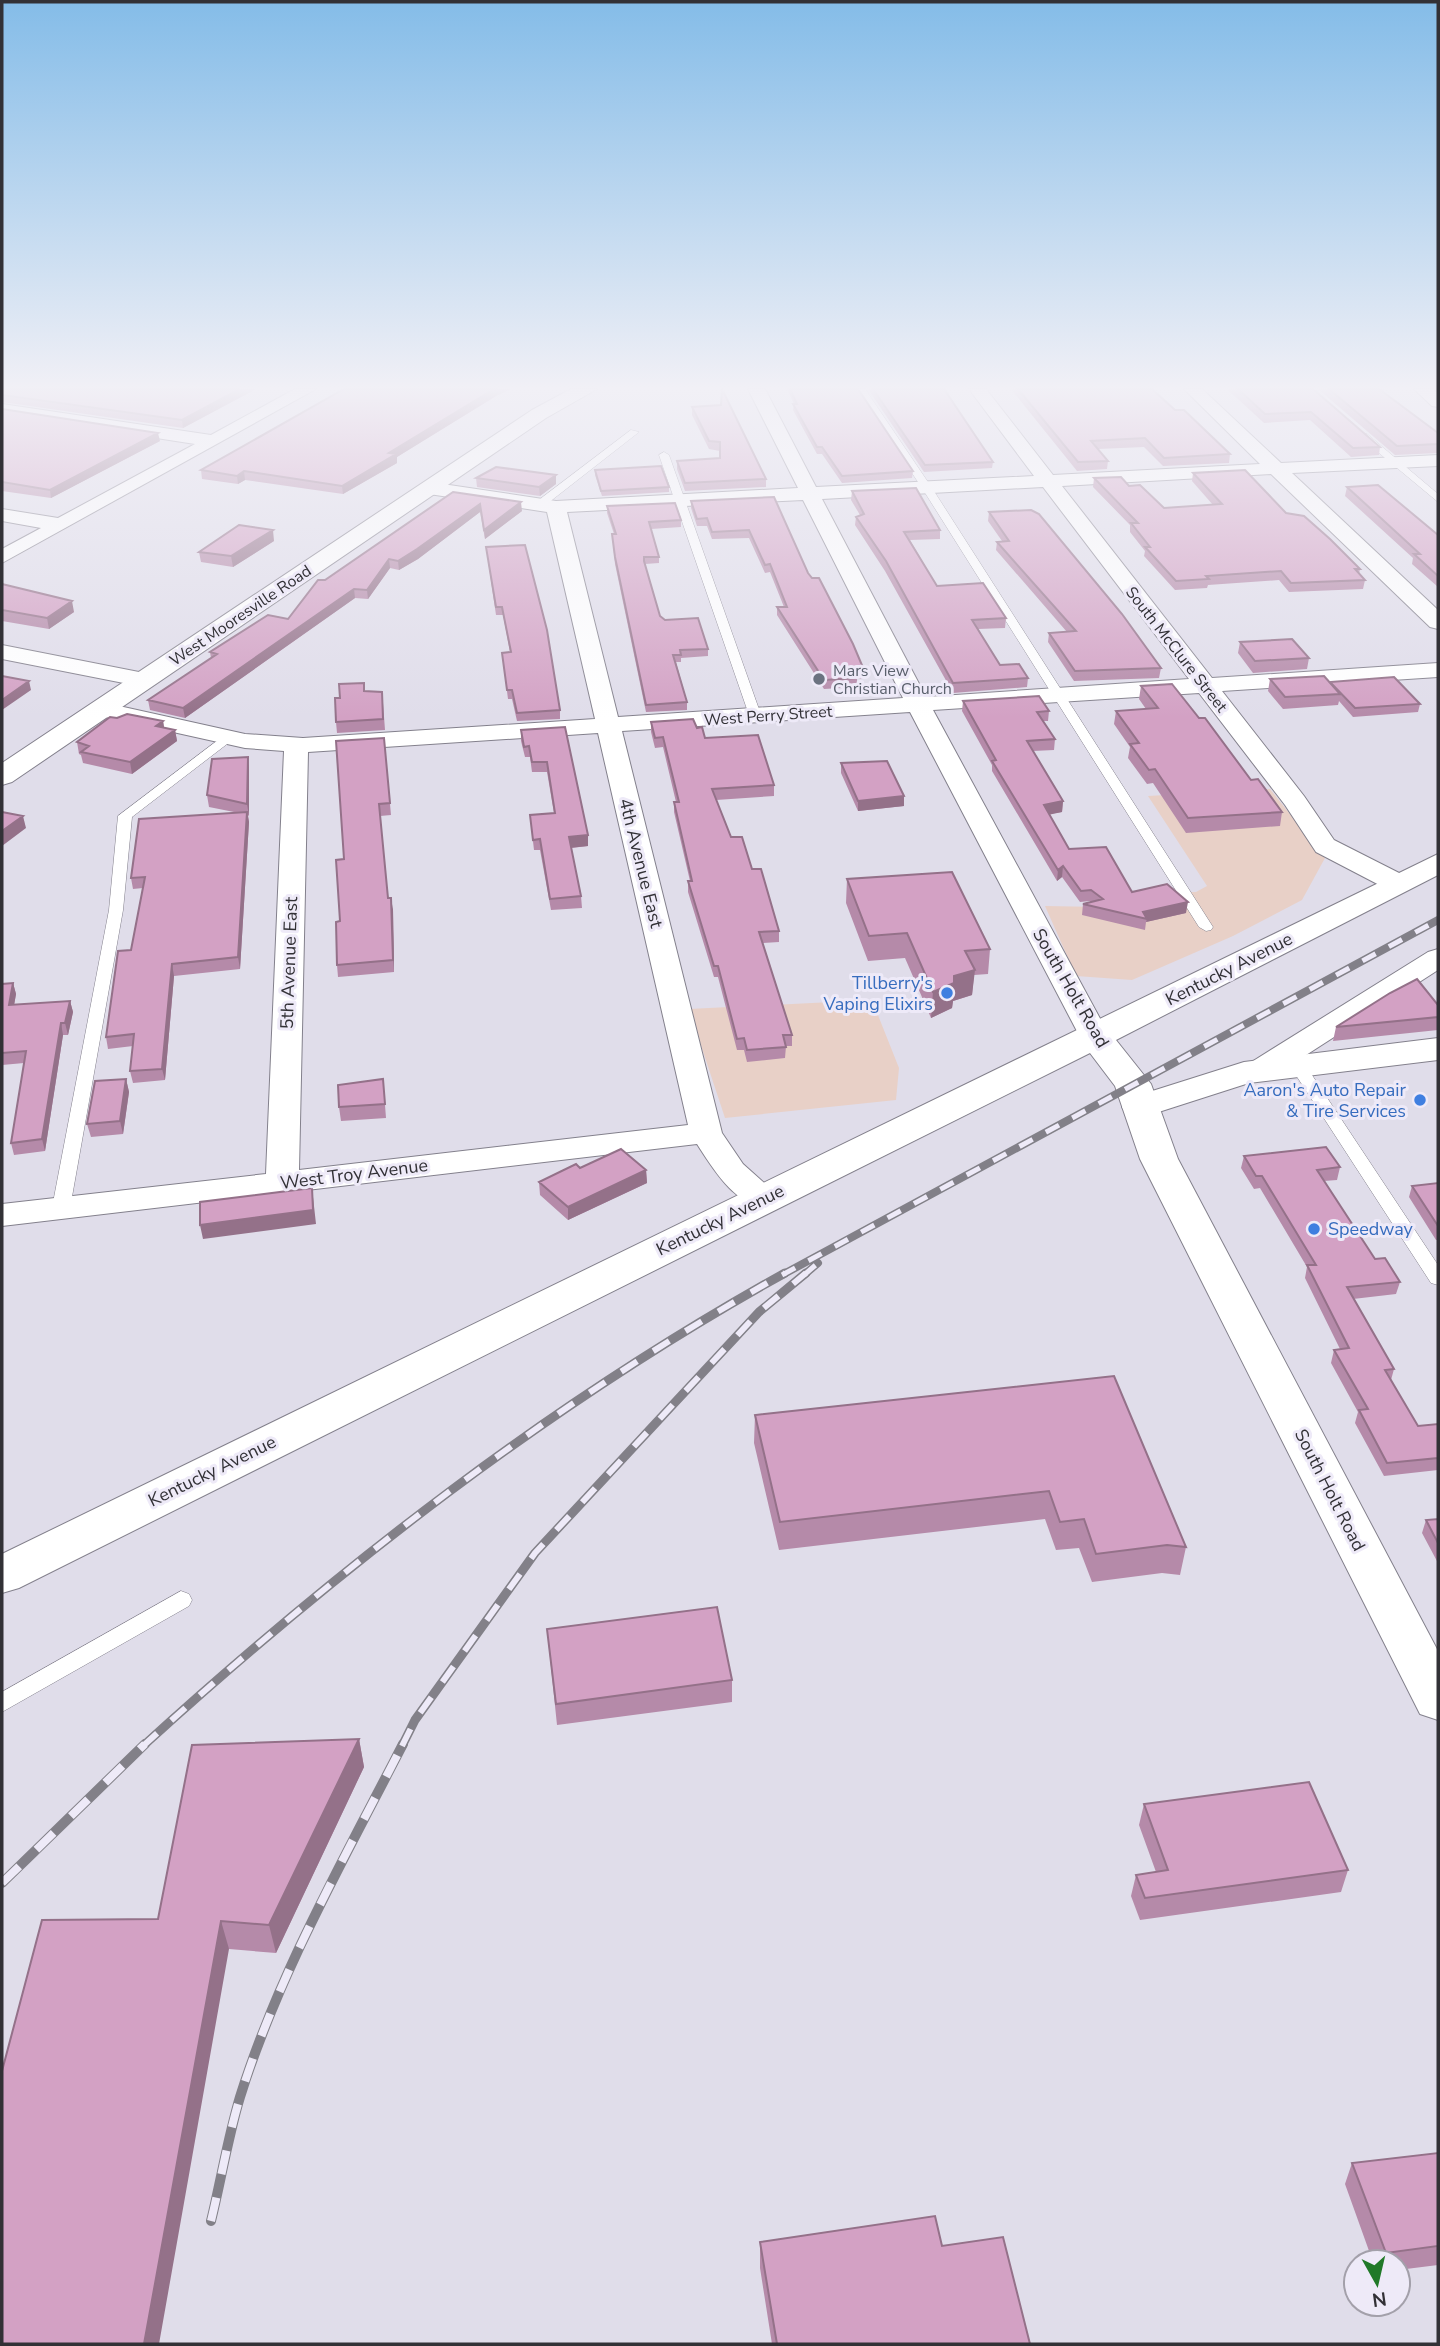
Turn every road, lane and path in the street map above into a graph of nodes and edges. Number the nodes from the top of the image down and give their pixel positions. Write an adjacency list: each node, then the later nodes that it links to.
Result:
1 (110, 498): 13 (street)
2 (413, 498): 18 (main road, West Mooresville Road)
3 (498, 498): 11 (street)
4 (556, 498): 11 (lane)
5 (727, 498): 10 (street)
6 (813, 498): 21 (street, South Holt Road)
7 (934, 498): 20 (lane)
8 (1062, 498): 19 (street, South McClure Street)
9 (1307, 498): 15 (street)
10 (680, 501): 11 (street); 23 (lane)
11 (547, 506): 24 (street, 4th Avenue East)
12 (2, 515): 13 (street)
13 (61, 525): 14 (street)
14 (2, 557)
15 (1438, 622)
16 (2, 652): 18 (street)
17 (1438, 670): 19 (street, West Perry Street)
18 (144, 680): 22 (main road, West Mooresville Road)
19 (1206, 685): 20 (street, West Perry Street); 29 (street, South McClure Street)
20 (1060, 695): 21 (street, West Perry Street); 30 (lane)
21 (917, 704): 23 (street, West Perry Street); 32 (street, South Holt Road)
22 (101, 709): 25 (street, West Perry Street); 27 (main road, West Mooresville Road)
23 (755, 715): 24 (street, West Perry Street)
24 (608, 726): 26 (street, West Perry Street); 37 (street, 4th Avenue East)
25 (226, 738): 26 (street, West Perry Street); 40 (lane)
26 (296, 744): 38 (street, 5th Avenue East)
27 (2, 776)
28 (1438, 863): 29 (main road, Kentucky Avenue)
29 (1397, 883): 32 (main road, Kentucky Avenue)
30 (1206, 927)
31 (1434, 967): 35 (street)
32 (1095, 1037): 36 (main road, South Holt Road); 39 (main road, Kentucky Avenue)
33 (1438, 1049): 34 (main road)
34 (1298, 1066): 35 (main road); 42 (lane)
35 (1261, 1070): 36 (main road)
36 (1140, 1107): 45 (main road, South Holt Road)
37 (706, 1133): 38 (street, West Troy Avenue); 39 (street, 4th Avenue East)
38 (282, 1182): 40 (street, West Troy Avenue)
39 (764, 1198): 43 (main road, Kentucky Avenue)
40 (61, 1208): 41 (street, West Troy Avenue)
41 (2, 1214)
42 (1438, 1279)
43 (2, 1575)
44 (181, 1600): 46 (lane)
45 (1438, 1699)
46 (2, 1703)

